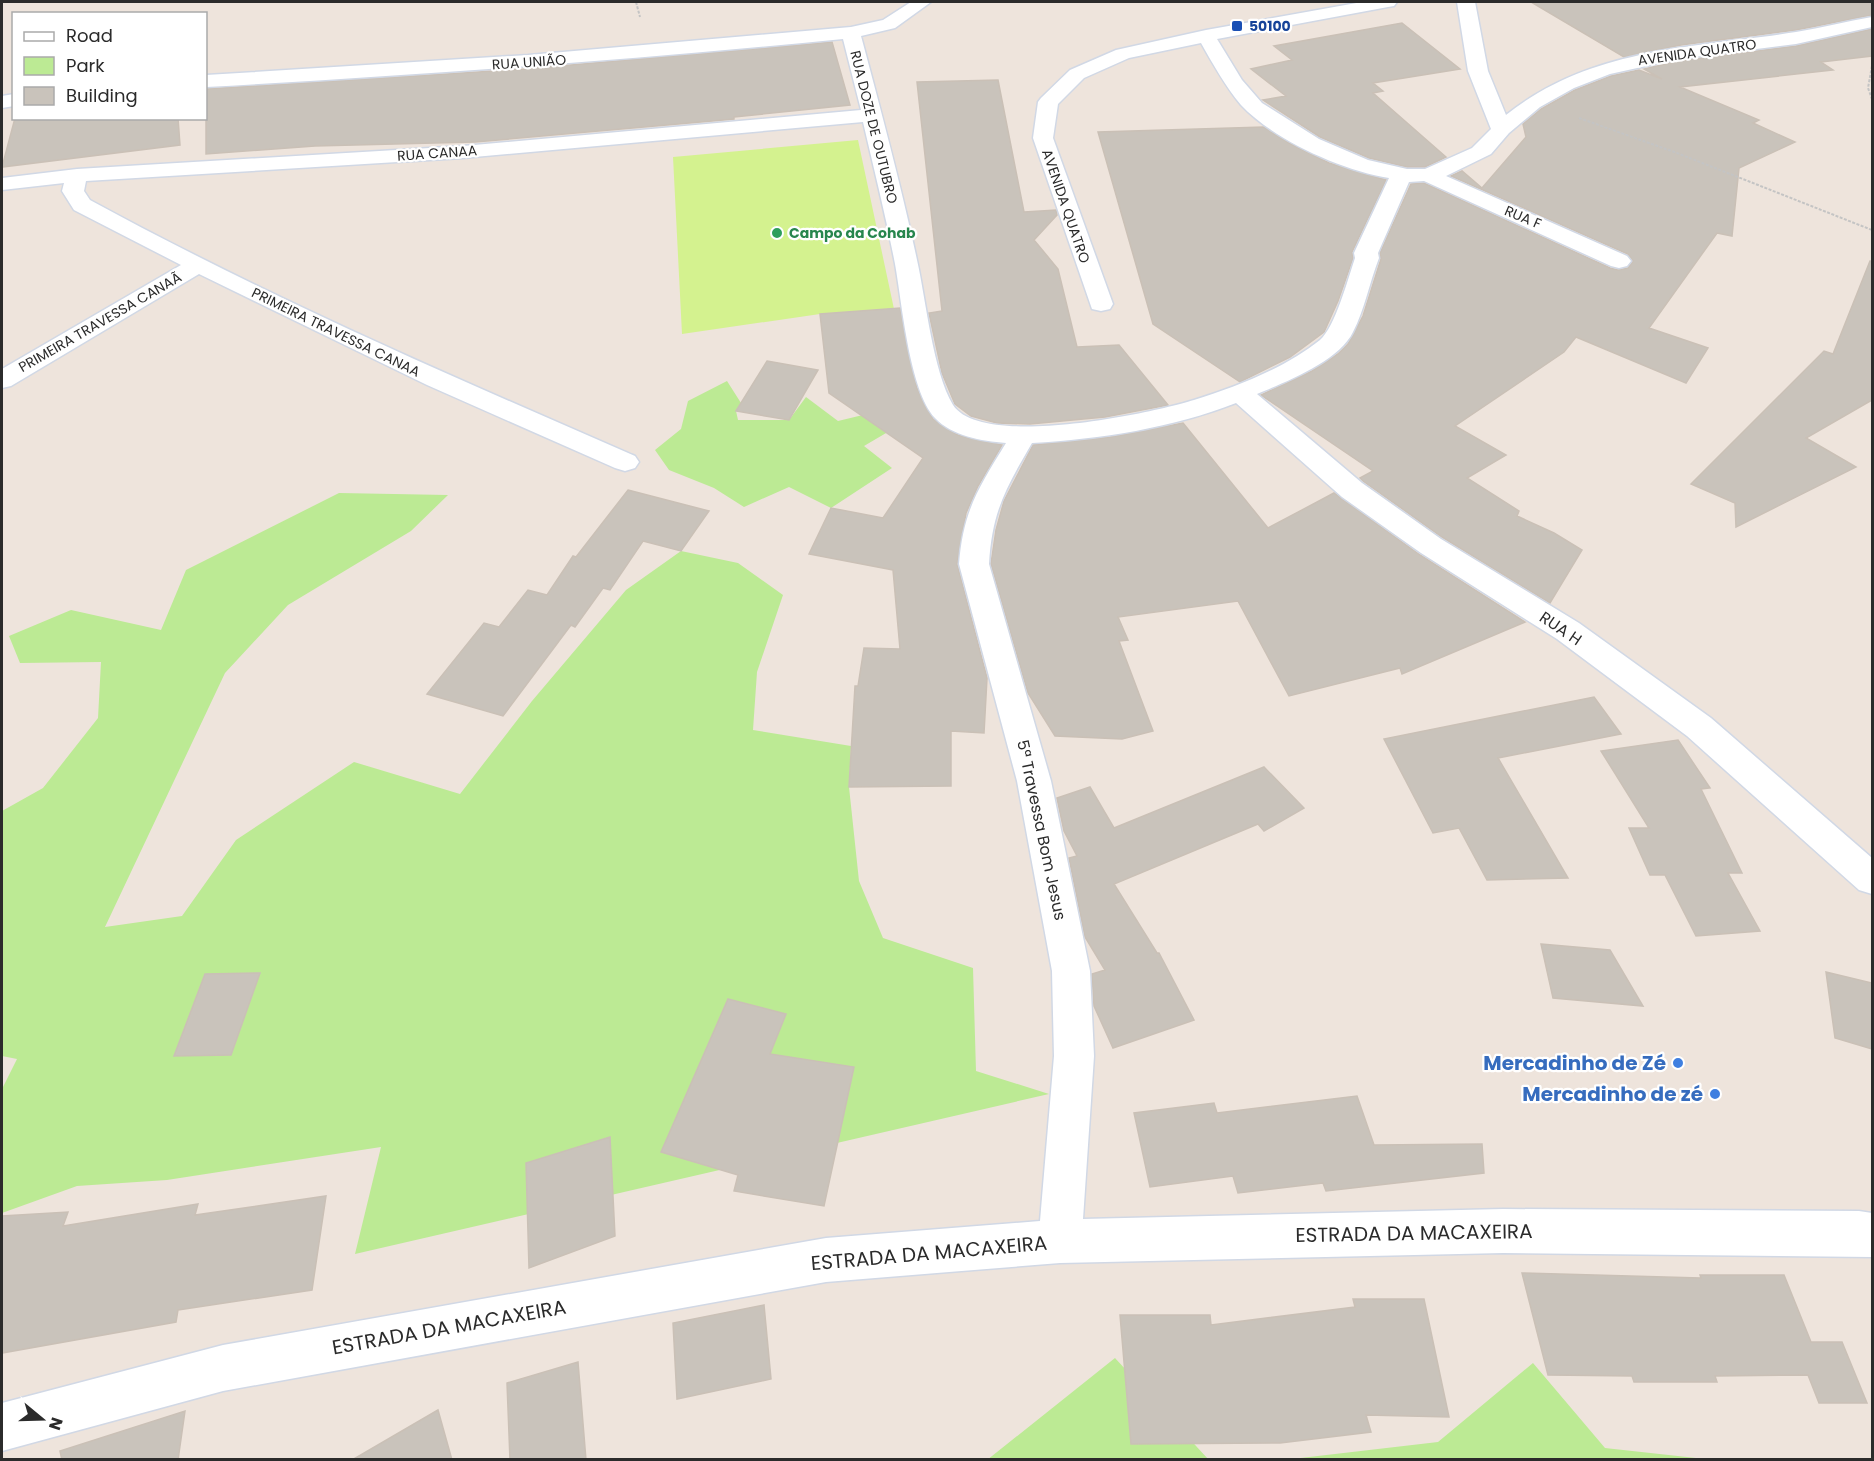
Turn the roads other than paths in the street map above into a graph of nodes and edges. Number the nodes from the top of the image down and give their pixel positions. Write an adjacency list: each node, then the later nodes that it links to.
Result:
1 (922, 2): 5 (street, RUA UNIÃO)
2 (1388, 2): 6 (street, AVENIDA QUATRO)
3 (1466, 2): 9 (street)
4 (1872, 22): 9 (street, AVENIDA QUATRO)
5 (851, 33): 7 (street, RUA UNIÃO); 8 (street, RUA DOZE DE OUTUBRO)
6 (1206, 36): 11 (street, AVENIDA QUATRO); 16 (street, AVENIDA QUATRO)
7 (207, 81)
8 (872, 115): 10 (street, RUA CANAA); 19 (street, RUA DOZE DE OUTUBRO)
9 (1501, 129): 12 (street, AVENIDA QUATRO)
10 (77, 175): 13 (street, RUA CANAA); 15 (street, PRIMEIRA TRAVESSA CANAA)
11 (1401, 175): 12 (street, AVENIDA QUATRO); 18 (street, RUA DOZE DE OUTUBRO)
12 (1427, 175): 14 (street, RUA F)
13 (2, 184)
14 (1620, 261)
15 (198, 265): 17 (street, PRIMEIRA TRAVESSA CANAÃ); 20 (street, PRIMEIRA TRAVESSA CANAA)
16 (1101, 304)
17 (2, 380)
18 (1239, 392): 19 (street, RUA DOZE DE OUTUBRO); 21 (street, RUA H)
19 (1023, 436): 23 (street, 5ª Travessa Bom Jesus)
20 (625, 462)
21 (1872, 879)
22 (1872, 1235): 23 (street, ESTRADA DA MACAXEIRA)
23 (1060, 1241): 24 (street, ESTRADA DA MACAXEIRA)
24 (2, 1427)

